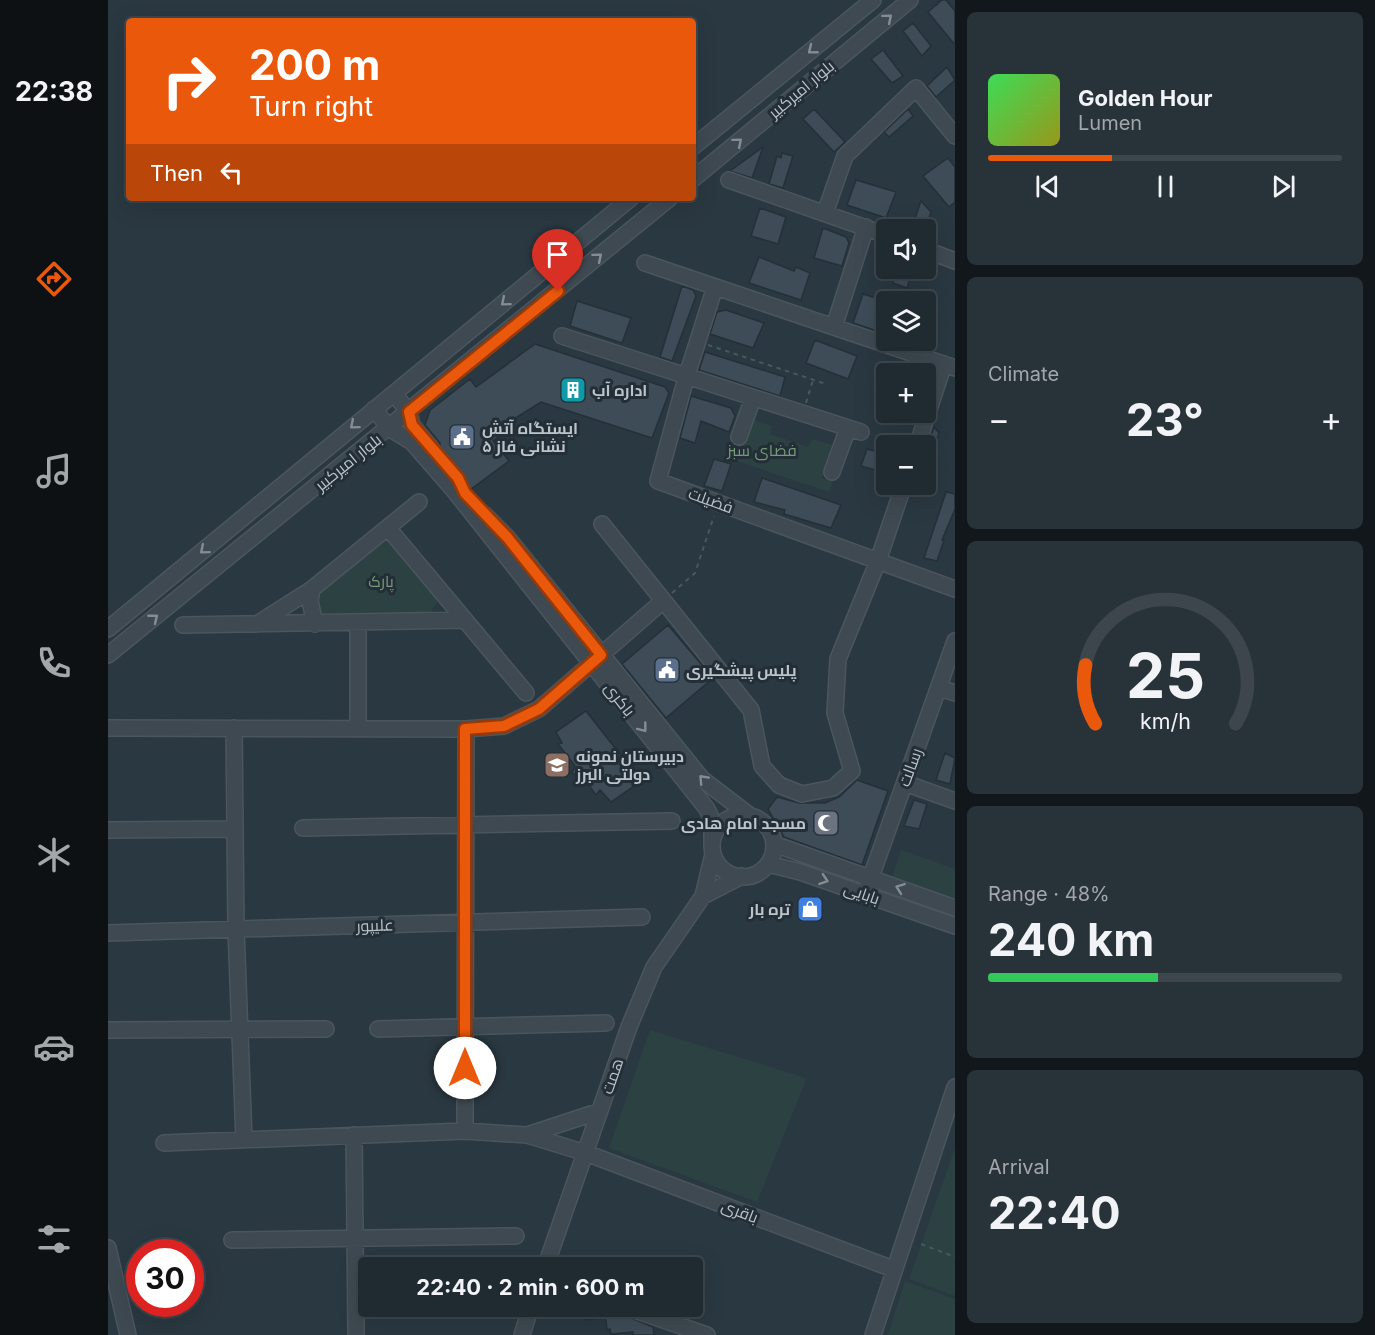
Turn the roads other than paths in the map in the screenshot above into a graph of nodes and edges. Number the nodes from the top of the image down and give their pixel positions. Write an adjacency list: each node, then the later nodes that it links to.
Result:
1 (873, 0): 4 (street, بلوار امیرکبیر, one-way to 4)
2 (910, 0): 5 (street, بلوار امیرکبیر, one-way to 2)
3 (955, 136): 9 (street)
4 (696, 145)
5 (696, 177)
6 (729, 180): 9 (street)
7 (627, 201): 20 (street, بلوار امیرکبیر, one-way to 20)
8 (666, 201): 23 (street, بلوار امیرکبیر, one-way to 8)
9 (825, 213): 10 (street)
10 (866, 227): 11 (street); 16 (street)
11 (876, 231)
12 (936, 254): 13 (street)
13 (955, 261)
14 (645, 263): 15 (street)
15 (715, 287): 16 (street); 19 (street, فضیلت)
16 (834, 327): 18 (street)
17 (562, 336): 19 (street)
18 (949, 366): 25 (street)
19 (686, 378): 21 (street); 32 (street, فضیلت)
20 (394, 394): 22 (street, بلوار امیرکبیر); 23 (street, باکری)
21 (753, 398): 26 (street); 27 (street)
22 (374, 409): 24 (street, باکری); 41 (street, بلوار امیرکبیر, one-way to 41)
23 (409, 412): 24 (street, بلوار امیرکبیر); 44 (street, باکری)
24 (389, 428): 43 (street, بلوار امیرکبیر, one-way to 24); 44 (street, باکری)
25 (921, 435)
26 (739, 437)
27 (832, 472)
28 (900, 495): 32 (street)
29 (419, 502): 31 (street)
30 (602, 524): 35 (street)
31 (388, 528): 33 (street); 36 (street)
32 (878, 561): 34 (street, فضیلت); 35 (street)
33 (312, 589): 38 (street); 39 (street)
34 (955, 589)
35 (663, 601): 44 (street)
36 (464, 620): 37 (street); 46 (street)
37 (358, 623): 39 (street); 50 (street)
38 (257, 624): 39 (street); 40 (street)
39 (315, 624)
40 (183, 625)
41 (108, 629)
42 (955, 640): 45 (street, رسالت)
43 (108, 655)
44 (596, 659): 51 (street); 54 (street, باکری, one-way to 44); 61 (street, باکری, one-way to 61)
45 (939, 688): 47 (street); 52 (street, رسالت)
46 (526, 693)
47 (955, 693)
48 (108, 728): 49 (street)
49 (234, 728): 50 (street); 58 (street)
50 (358, 729): 51 (street)
51 (465, 729): 56 (street)
52 (905, 783): 53 (street); 64 (street, رسالت)
53 (955, 801)
54 (748, 815): 60 (street); 61 (street)
55 (672, 821): 56 (street)
56 (465, 825): 57 (street); 69 (street)
57 (303, 828)
58 (235, 829): 59 (street); 71 (street)
59 (108, 830)
60 (774, 844): 62 (street); 64 (street, بابایی)
61 (713, 849): 63 (street); 66 (street)
62 (768, 864): 63 (street); 65 (street, بابایی, one-way to 65)
63 (742, 876): 66 (street)
64 (870, 877): 65 (street, رسالت); 67 (street, بابایی, one-way to 64)
65 (865, 894): 70 (street, بابایی)
66 (703, 896): 80 (street, همت)
67 (955, 908)
68 (642, 916): 69 (street, علیپور)
69 (465, 922): 71 (street, علیپور); 74 (street)
70 (955, 926)
71 (236, 929): 72 (street, علیپور); 75 (street)
72 (108, 933)
73 (606, 1023): 74 (street)
74 (465, 1025): 77 (street); 82 (street)
75 (240, 1029): 76 (street); 78 (street); 85 (street)
76 (326, 1029)
77 (378, 1029)
78 (108, 1030)
79 (955, 1087): 81 (street)
80 (600, 1111): 83 (street); 87 (street, همت)
81 (948, 1129): 93 (street)
82 (465, 1131): 83 (street); 84 (street)
83 (527, 1135): 87 (street, باقری)
84 (354, 1136): 85 (street); 89 (street)
85 (244, 1140): 86 (street)
86 (164, 1143)
87 (586, 1153): 92 (street, همت); 93 (street, باقری)
88 (516, 1236): 89 (street)
89 (355, 1239): 90 (street); 97 (street)
90 (232, 1240)
91 (108, 1248): 96 (street)
92 (549, 1257)
93 (893, 1269): 100 (street)
94 (528, 1317): 98 (street)
95 (655, 1317): 99 (street)
96 (128, 1335)
97 (356, 1335)
98 (522, 1335)
99 (708, 1335)
100 (873, 1335)

